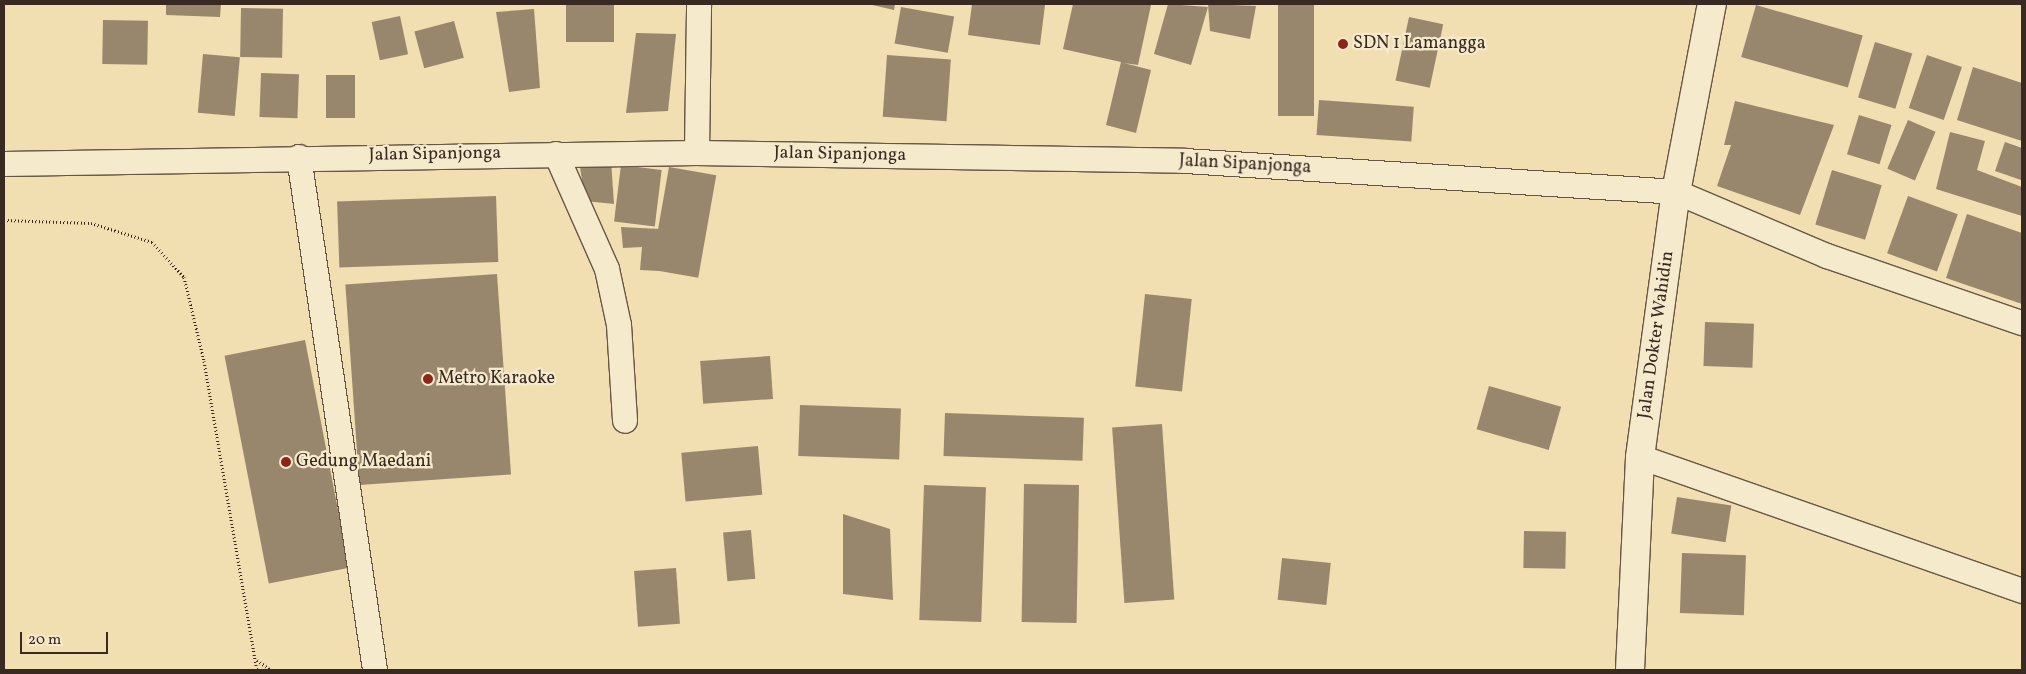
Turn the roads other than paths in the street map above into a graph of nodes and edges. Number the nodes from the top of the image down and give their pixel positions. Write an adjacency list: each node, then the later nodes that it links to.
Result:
1 (699, 4): 3 (street)
2 (1712, 4): 7 (street, Jalan Dokter Wahidin)
3 (697, 153): 4 (street, Jalan Sipanjonga); 7 (street, Jalan Sipanjonga)
4 (556, 154): 5 (street, Jalan Sipanjonga); 9 (street)
5 (299, 157): 6 (street, Jalan Sipanjonga); 12 (street)
6 (4, 164)
7 (1676, 192): 8 (street, Jalan Sipanjonga); 10 (street, Jalan Dokter Wahidin)
8 (2022, 323)
9 (625, 421)
10 (1640, 456): 11 (street); 13 (street, Jalan Dokter Wahidin)
11 (2022, 591)
12 (374, 670)
13 (1630, 670)

